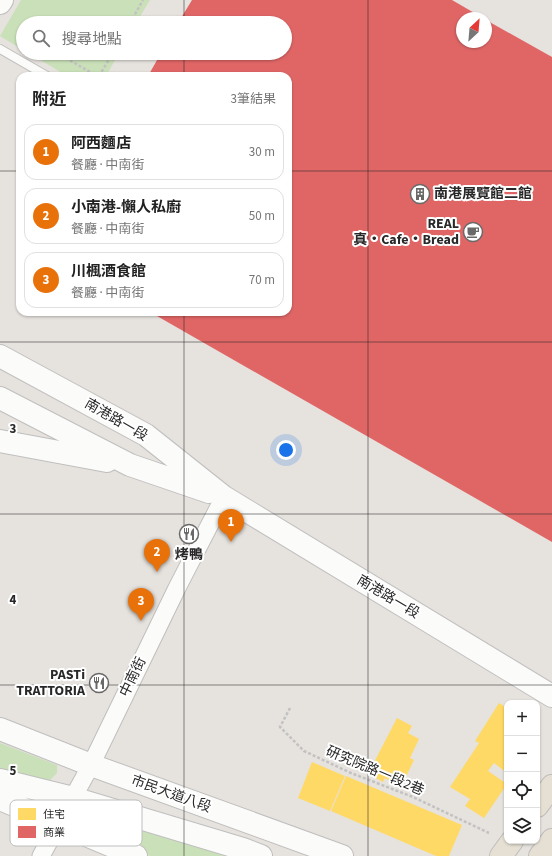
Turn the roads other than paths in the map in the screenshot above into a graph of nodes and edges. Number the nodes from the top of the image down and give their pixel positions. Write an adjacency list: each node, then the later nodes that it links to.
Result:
1 (2, 0): 2 (main road)
2 (0, 3)
3 (0, 50): 4 (lane)
4 (16, 59)
5 (18, 60): 6 (lane)
6 (40, 72)
7 (0, 356): 11 (main road, 南港路一段)
8 (0, 398): 10 (main road, 南港路一段)
9 (0, 441): 10 (main road)
10 (130, 465): 11 (main road, 南港路一段)
11 (224, 497): 12 (main road, 南港路一段); 14 (street, 中南街)
12 (552, 696)
13 (0, 730): 14 (main road, 市民大道八段)
14 (91, 765): 17 (street, 中南街); 30 (main road, 市民大道八段)
15 (0, 780): 17 (main road)
16 (552, 786): 20 (main road)
17 (72, 798): 19 (main road)
18 (0, 799): 21 (main road)
19 (79, 800)
20 (540, 802)
21 (10, 803)
22 (142, 819): 29 (main road)
23 (552, 840): 32 (main road)
24 (510, 844): 31 (main road)
25 (45, 846): 27 (street, 中南街)
26 (112, 846): 28 (main road)
27 (40, 856)
28 (136, 856)
29 (261, 856)
30 (342, 856)
31 (501, 856)
32 (540, 856)

